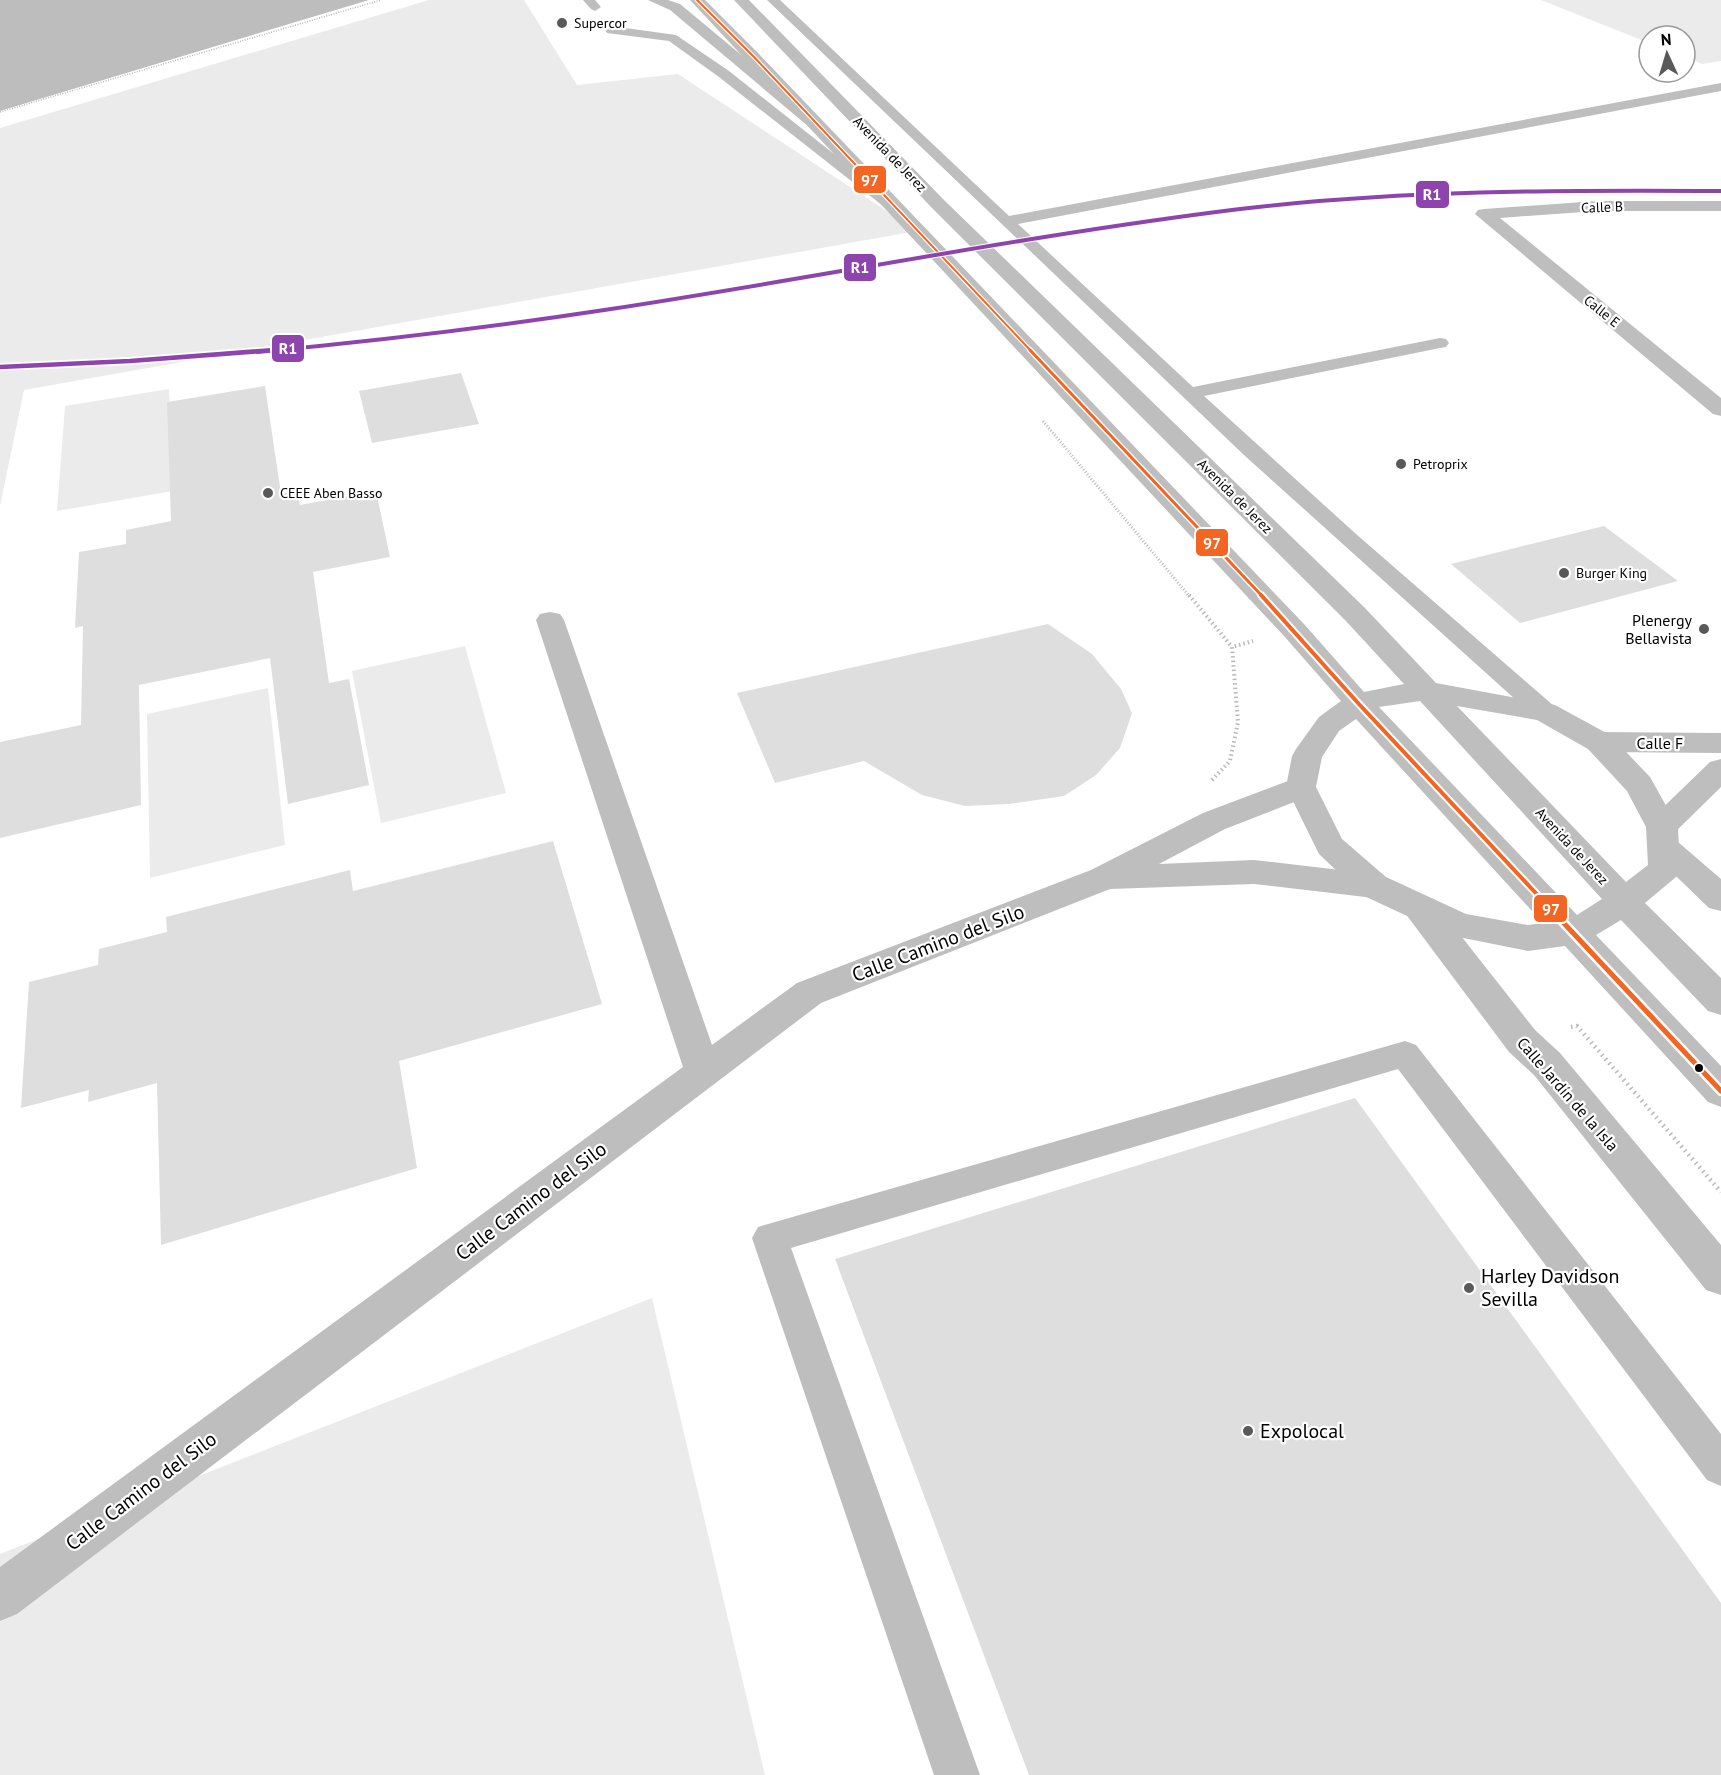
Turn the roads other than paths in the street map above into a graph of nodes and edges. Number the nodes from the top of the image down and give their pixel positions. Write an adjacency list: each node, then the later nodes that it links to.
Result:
1 (655, 0): 7 (main road)
2 (697, 0): 7 (main road, Avenida de Jerez)
3 (741, 0): 16 (main road, Avenida de Jerez)
4 (773, 0): 11 (lane, Avenida de Jerez)
5 (611, 30): 9 (lane)
6 (1721, 87): 11 (lane)
7 (821, 129): 9 (main road, Avenida de Jerez)
8 (1720, 207): 10 (main road, Calle B)
9 (898, 211): 17 (main road, Avenida de Jerez)
10 (1484, 214): 14 (main road, Calle E)
11 (1006, 221): 13 (lane, Avenida de Jerez)
12 (1440, 343): 13 (lane)
13 (1191, 393): 18 (lane, Avenida de Jerez)
14 (1721, 409)
15 (550, 620): 31 (main road)
16 (1427, 691): 17 (main road); 18 (main road); 27 (main road, Avenida de Jerez)
17 (1358, 703): 22 (main road); 29 (main road, Avenida de Jerez)
18 (1545, 712): 19 (main road)
19 (1599, 742): 20 (main road, Calle F); 23 (main road)
20 (1721, 743)
21 (1721, 769): 23 (main road)
22 (1301, 787): 24 (main road); 25 (main road)
23 (1663, 836): 26 (main road); 27 (main road)
24 (1103, 879): 25 (main road); 31 (main road, Calle Camino del Silo)
25 (1374, 886): 28 (main road)
26 (1721, 899)
27 (1624, 902): 29 (main road); 30 (main road, Avenida de Jerez)
28 (1420, 908): 29 (main road); 33 (main road, Calle Jardín de la Isla)
29 (1575, 932): 32 (main road, Avenida de Jerez)
30 (1721, 1001)
31 (703, 1072): 35 (main road, Calle Camino del Silo)
32 (1721, 1091)
33 (1721, 1276)
34 (1721, 1466): 36 (lane)
35 (0, 1597)
36 (957, 1775)

